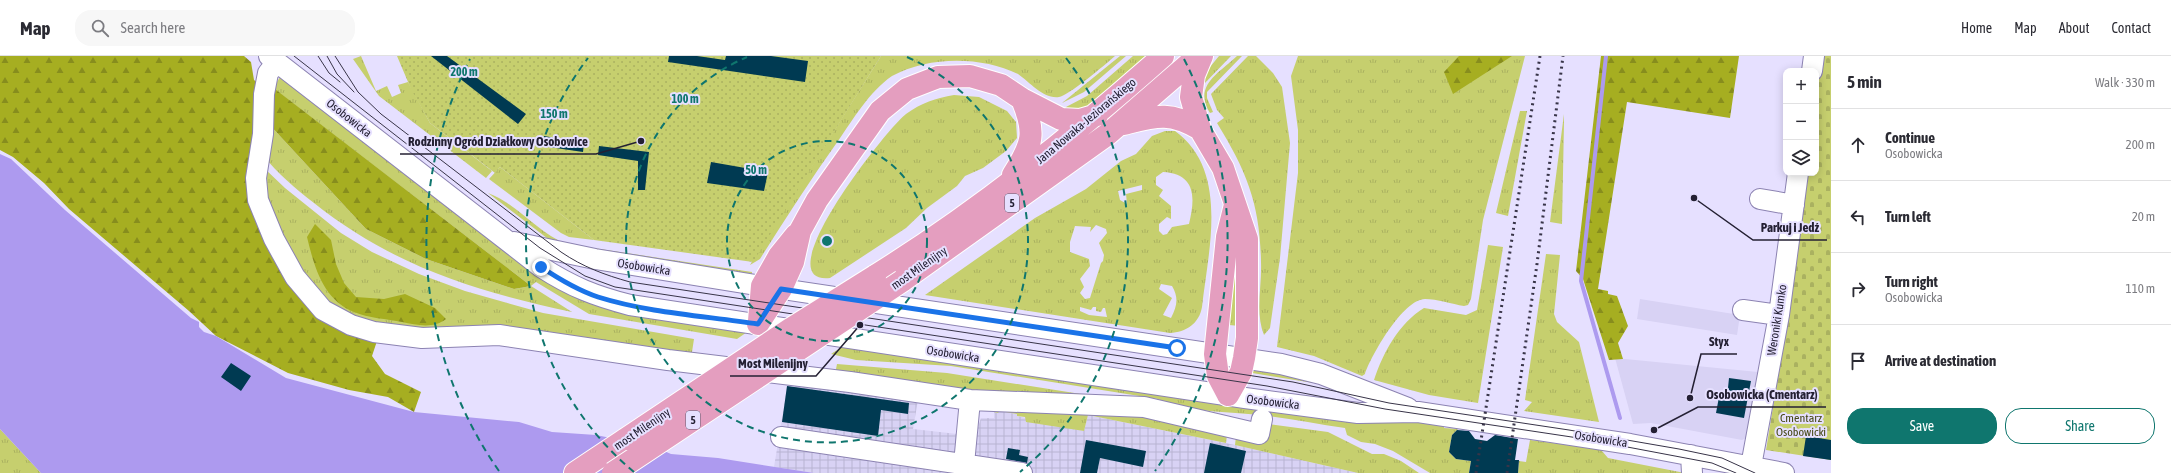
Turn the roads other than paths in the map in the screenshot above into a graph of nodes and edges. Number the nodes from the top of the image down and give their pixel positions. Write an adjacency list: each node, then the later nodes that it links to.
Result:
1 (1163, 56): 8 (main road, Jana Nowaka-Jeziorańskiego / 5)
2 (1198, 56): 9 (main road, Jana Nowaka-Jeziorańskiego / 5)
3 (1202, 56): 10 (main road)
4 (1814, 56): 6 (street)
5 (273, 59): 16 (street, Osobowicka); 24 (street)
6 (1812, 68)
7 (1022, 99): 8 (main road); 12 (main road); 17 (main road)
8 (1097, 115): 12 (main road, Jana Nowaka-Jeziorańskiego / 5)
9 (1121, 124): 10 (main road); 32 (main road, most Milenijny / 5, bridge)
10 (1200, 129): 14 (main road)
11 (1798, 176): 15 (street, Weroniki Kumko)
12 (1007, 184): 31 (main road, most Milenijny / 5, bridge)
13 (1760, 199): 15 (street)
14 (1235, 205): 21 (main road); 22 (main road)
15 (1794, 205): 19 (street, Weroniki Kumko)
16 (505, 239): 17 (street, Osobowicka); 20 (street, Osobowicka)
17 (772, 288): 20 (main road); 21 (street, Osobowicka)
18 (1743, 310): 19 (street)
19 (1778, 315): 30 (street, Weroniki Kumko)
20 (758, 324): 23 (street, Osobowicka)
21 (1215, 354): 22 (street, Osobowicka); 23 (main road)
22 (1244, 358): 23 (main road); 25 (street, Osobowicka)
23 (1228, 395): 25 (street, Osobowicka)
24 (970, 400): 26 (street); 29 (street)
25 (1418, 412): 28 (street, Osobowicka)
26 (1262, 419)
27 (781, 437): 29 (street)
28 (1691, 464): 30 (street, Osobowicka)
29 (960, 467): 33 (street)
30 (1748, 470): 34 (street, Osobowicka)
31 (575, 473)
32 (613, 473)
33 (1022, 473)
34 (1784, 473)

